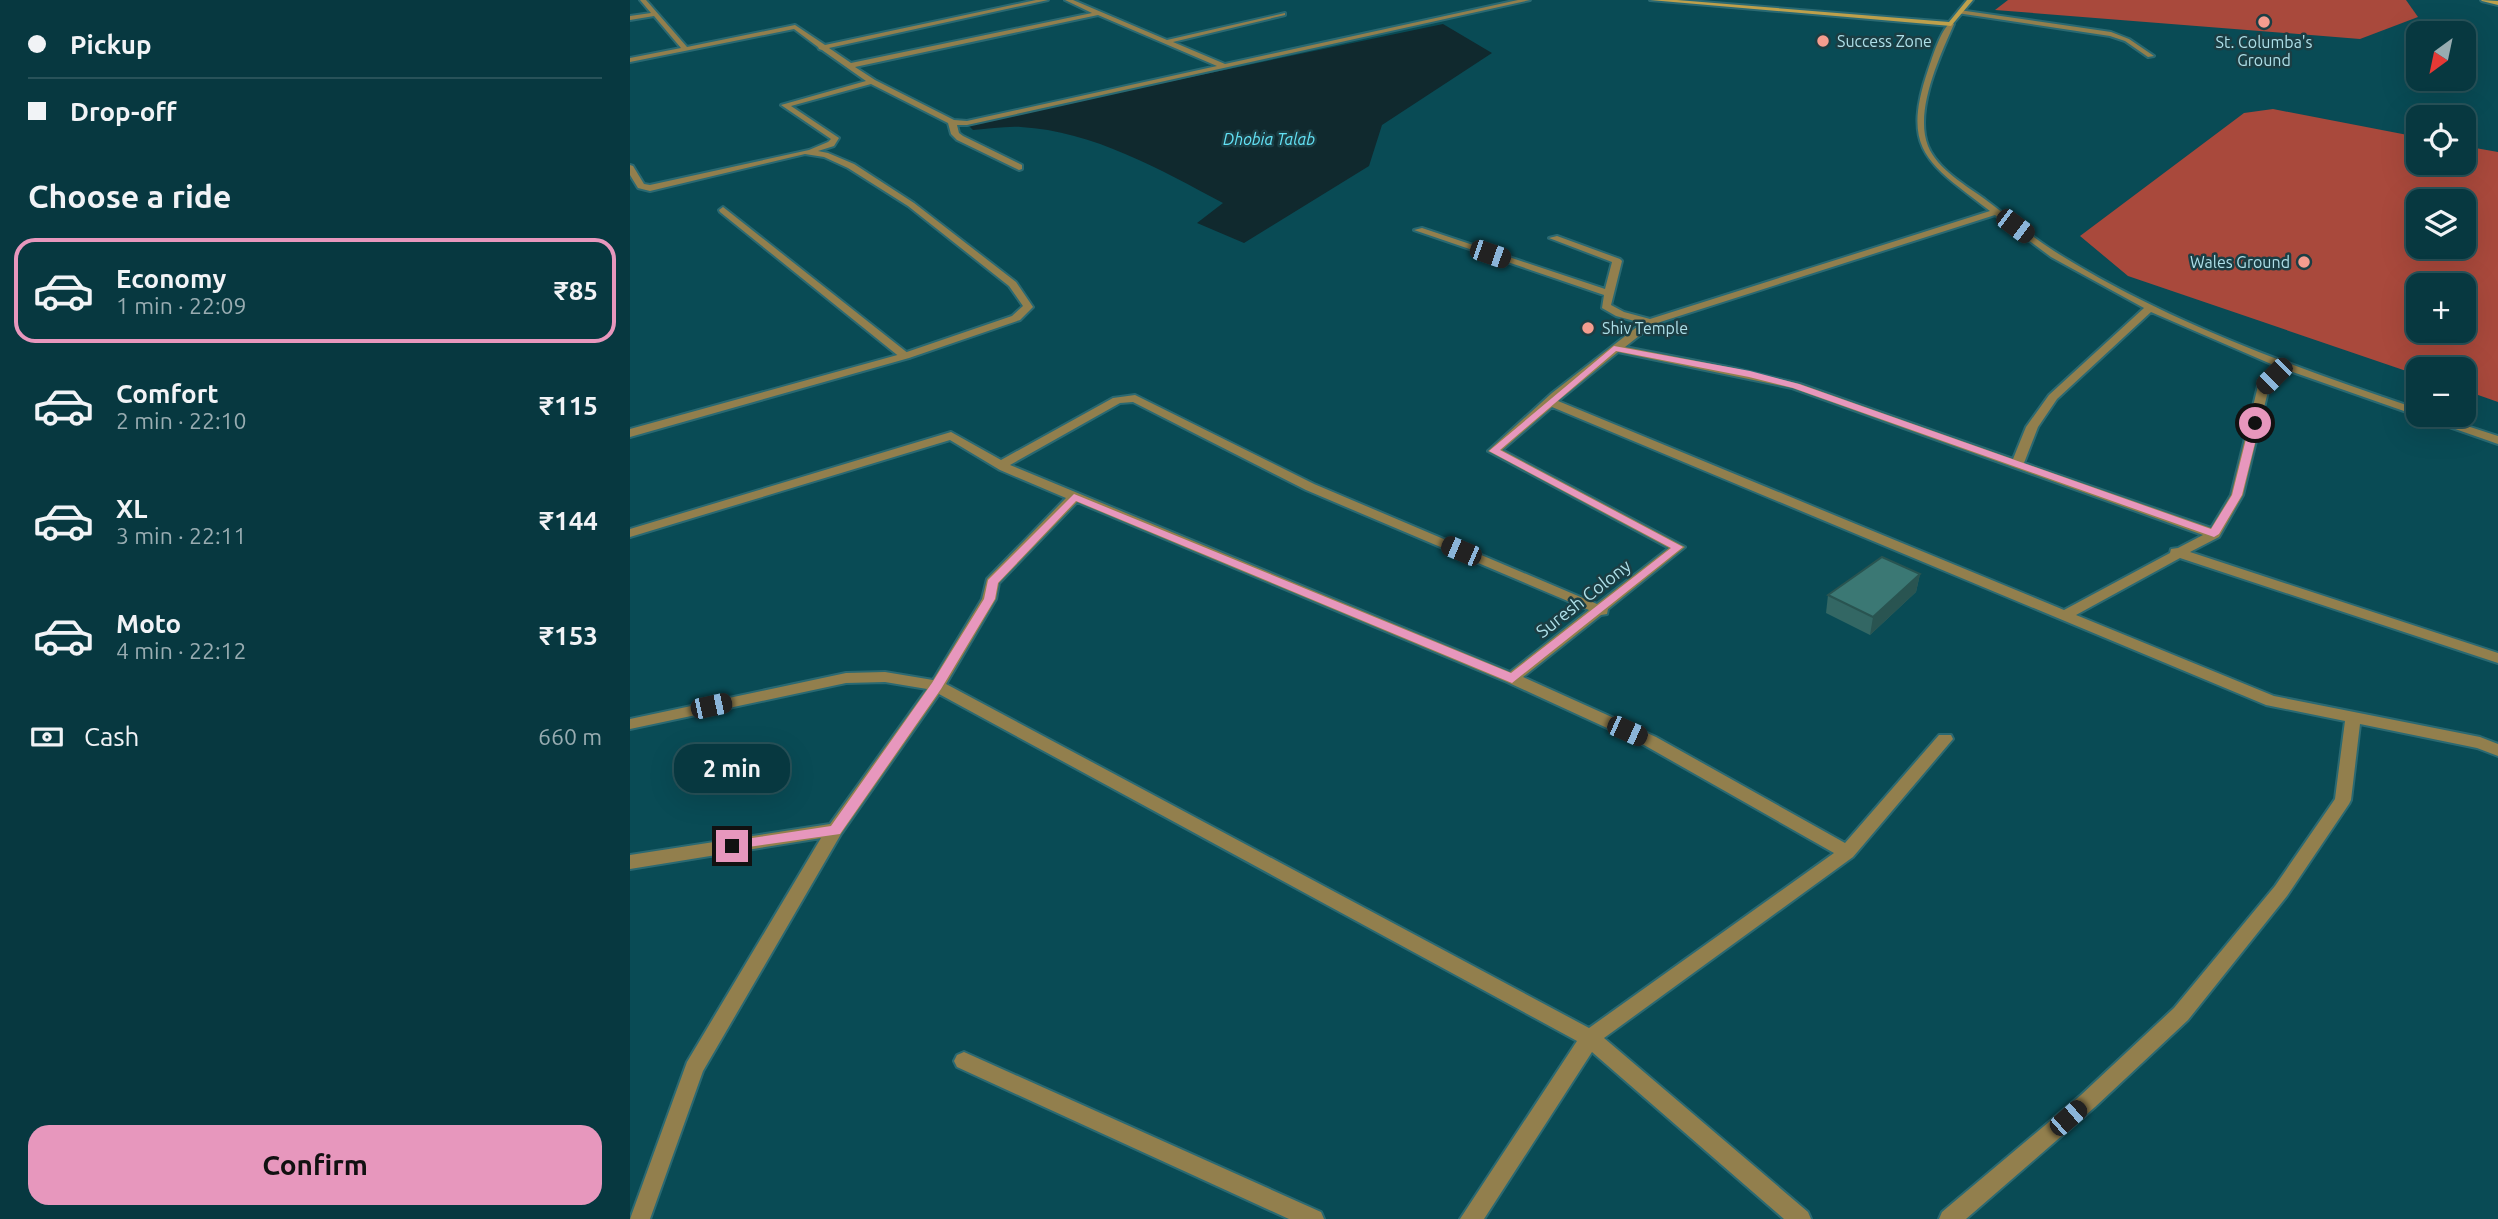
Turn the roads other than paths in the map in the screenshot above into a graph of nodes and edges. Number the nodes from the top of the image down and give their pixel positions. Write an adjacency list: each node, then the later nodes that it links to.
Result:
1 (643, 0): 10 (street)
2 (1045, 0): 17 (street)
3 (1068, 0): 11 (street)
4 (1527, 0): 21 (street)
5 (1653, 0): 14 (main road)
6 (1970, 0): 9 (main road)
7 (2484, 0): 8 (main road)
8 (2498, 3)
9 (1959, 12): 14 (main road); 18 (street)
10 (657, 13): 13 (street); 16 (street)
11 (1099, 13): 15 (street); 20 (street)
12 (1283, 14): 15 (street)
13 (630, 18)
14 (1951, 24): 28 (street)
15 (1167, 42): 21 (street)
16 (684, 47): 17 (street); 19 (street)
17 (821, 48): 20 (street)
18 (2150, 56)
19 (630, 60)
20 (849, 66): 22 (street)
21 (1223, 66): 23 (street)
22 (872, 82): 23 (street); 24 (street)
23 (952, 122): 26 (street)
24 (811, 151): 25 (street); 35 (street)
25 (630, 167)
26 (1019, 167)
27 (723, 210): 35 (street)
28 (1996, 212): 32 (street); 33 (street)
29 (1419, 230): 31 (street)
30 (1553, 238): 31 (street)
31 (1609, 294): 33 (street)
32 (2150, 308): 36 (street); 42 (street)
33 (1650, 322): 34 (street)
34 (1614, 348): 37 (street); 42 (street)
35 (905, 356): 40 (street)
36 (2284, 367): 38 (street); 46 (street)
37 (1552, 401): 48 (street, Suresh Colony); 49 (street)
38 (2406, 409)
39 (2460, 427): 41 (street)
40 (630, 433)
41 (2498, 440)
42 (2017, 464): 46 (street)
43 (1001, 465): 44 (street); 45 (street); 48 (street)
44 (1074, 497): 51 (street); 52 (street)
45 (630, 533)
46 (2214, 534): 47 (street)
47 (2176, 552): 49 (street); 50 (street)
48 (1602, 611): 51 (street, Suresh Colony)
49 (2064, 616): 53 (street)
50 (2498, 658)
51 (1512, 678): 58 (street)
52 (937, 686): 54 (street); 57 (street); 60 (street)
53 (2353, 717): 56 (street); 66 (street)
54 (630, 724)
55 (1945, 739): 58 (street)
56 (2498, 750)
57 (835, 830): 59 (street); 62 (street)
58 (1847, 852): 60 (street)
59 (630, 862)
60 (1590, 1038): 64 (street); 65 (street)
61 (964, 1060): 63 (street)
62 (639, 1219)
63 (1313, 1219)
64 (1471, 1219)
65 (1800, 1219)
66 (1950, 1219)

